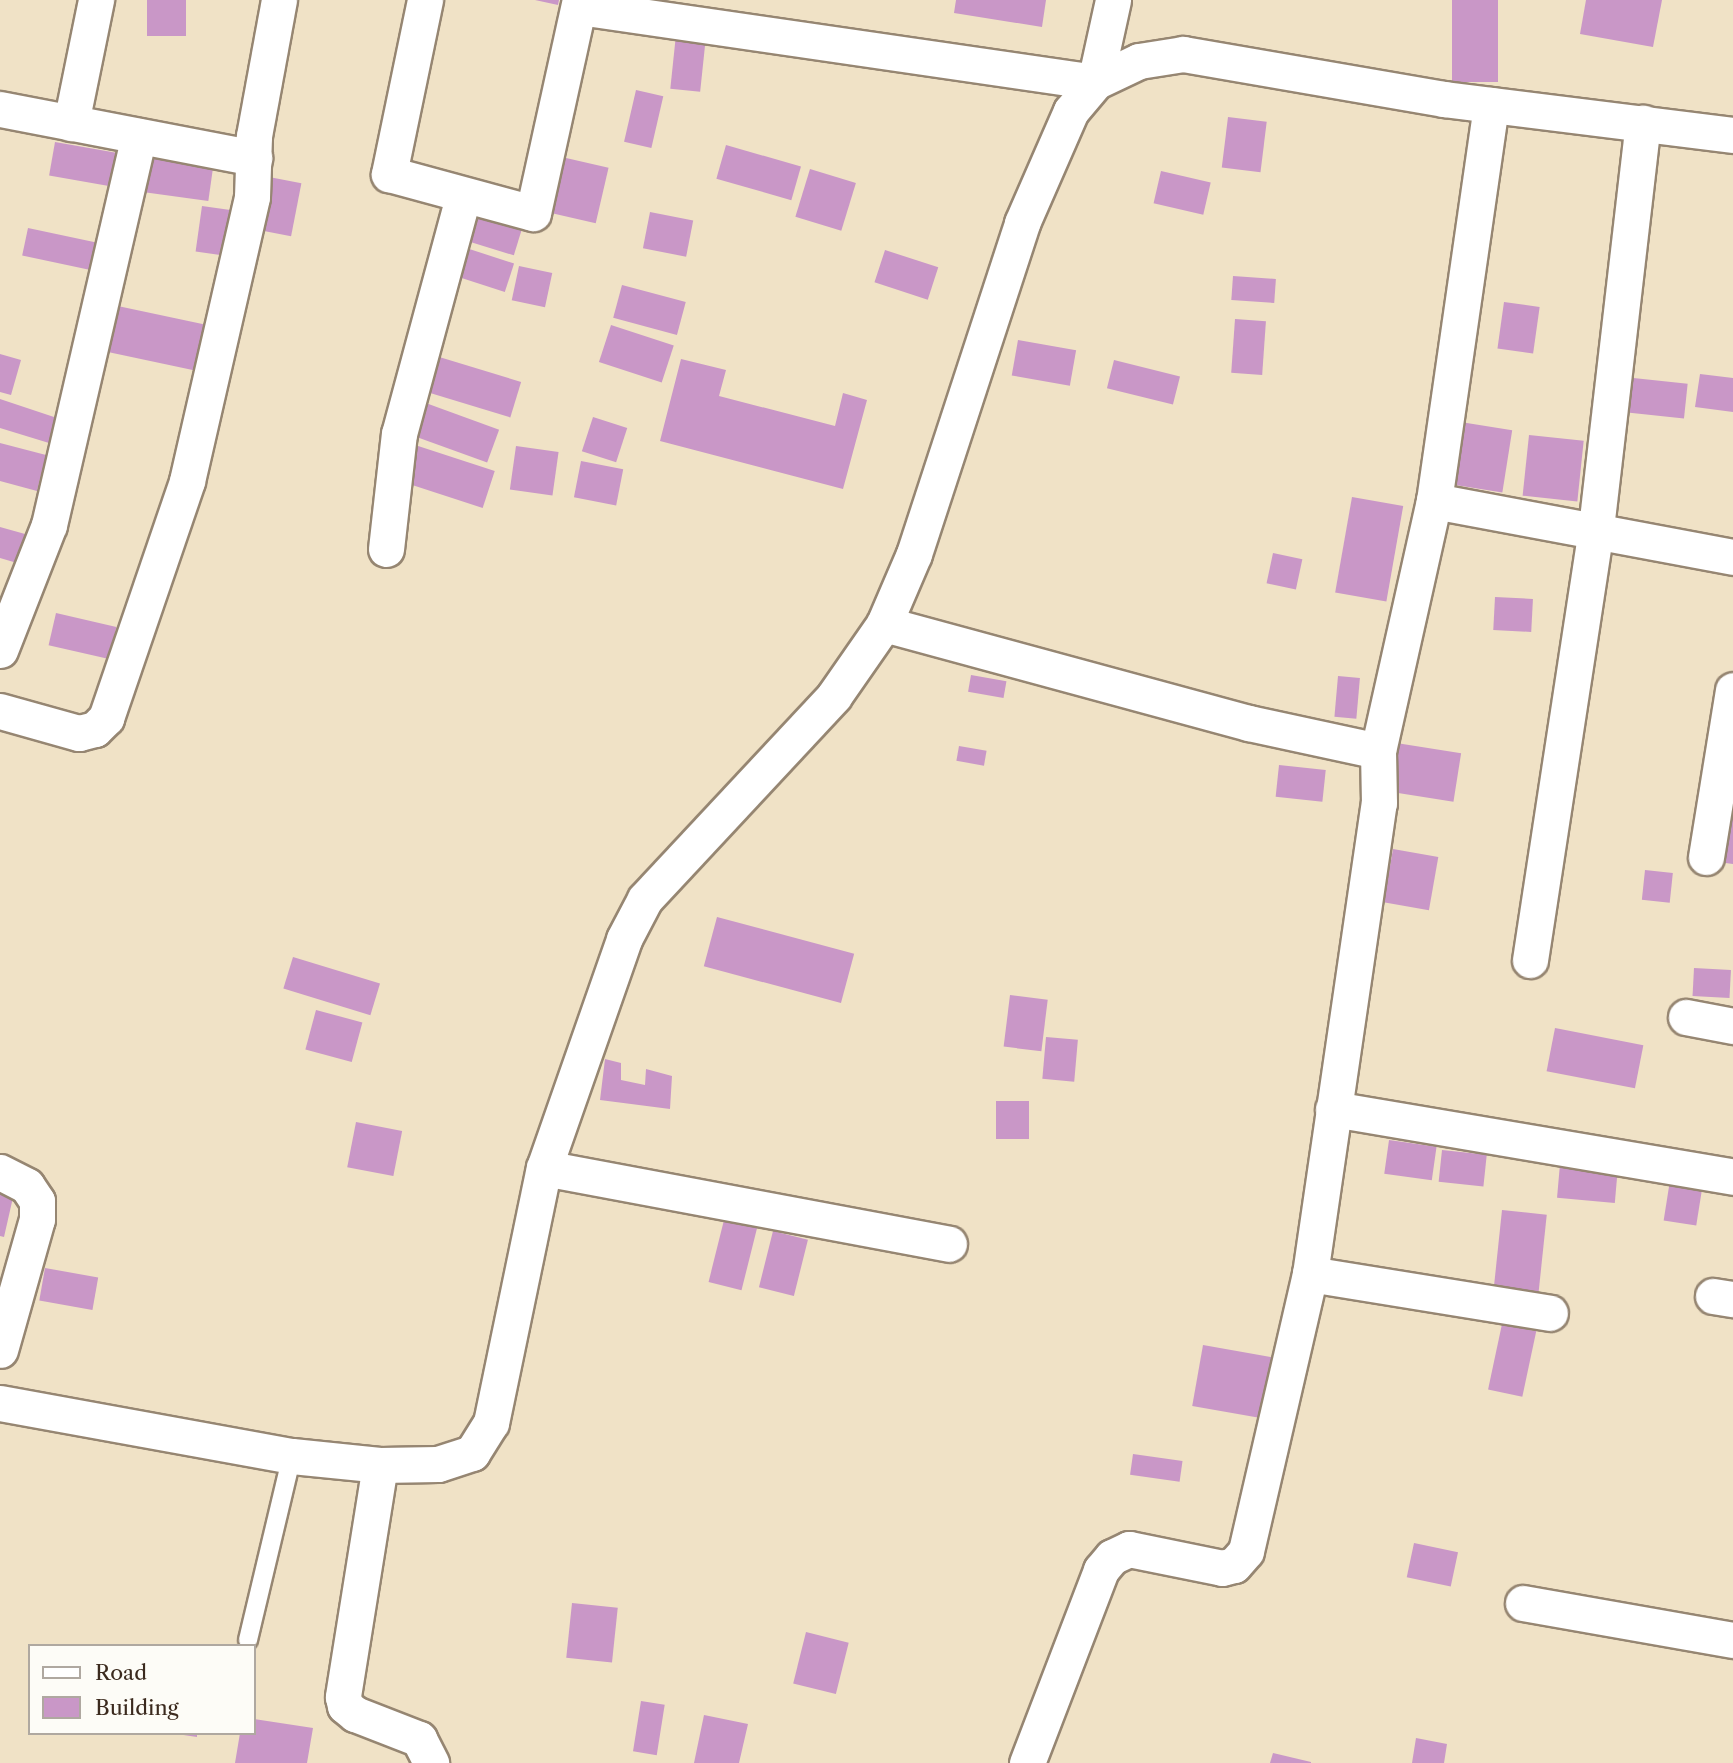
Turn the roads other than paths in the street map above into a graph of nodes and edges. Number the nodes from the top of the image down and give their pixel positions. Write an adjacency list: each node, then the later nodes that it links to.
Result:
1 (96, 0): 9 (street)
2 (279, 0): 13 (street)
3 (425, 0): 14 (street)
4 (1113, 0): 6 (street)
5 (580, 3): 6 (street); 14 (street)
6 (1096, 82): 7 (street); 19 (street)
7 (1491, 105): 10 (street); 15 (street)
8 (0, 109): 9 (street)
9 (71, 123): 12 (street)
10 (1643, 123): 11 (street); 16 (street)
11 (1733, 135)
12 (139, 136): 13 (street); 20 (street)
13 (254, 158): 22 (street)
14 (463, 197): 17 (street)
15 (1434, 501): 16 (street); 23 (street)
16 (1596, 528): 18 (street); 25 (street)
17 (386, 550)
18 (1733, 557)
19 (884, 624): 23 (street); 29 (street)
20 (0, 650)
21 (1733, 690): 24 (street)
22 (0, 711)
23 (1378, 751): 28 (street)
24 (1706, 857)
25 (1530, 960)
26 (1686, 1017): 27 (street)
27 (1733, 1026)
28 (1333, 1109): 31 (street); 33 (street)
29 (544, 1168): 32 (street); 38 (street)
30 (0, 1172): 35 (street)
31 (1733, 1177)
32 (949, 1244)
33 (1310, 1274): 34 (street); 43 (street)
34 (1550, 1312)
35 (0, 1350)
36 (0, 1403): 37 (street)
37 (292, 1456): 38 (street); 40 (lane)
38 (380, 1465): 42 (street)
39 (1523, 1603): 41 (street)
40 (248, 1640)
41 (1733, 1640)
42 (431, 1763)
43 (1027, 1763)

